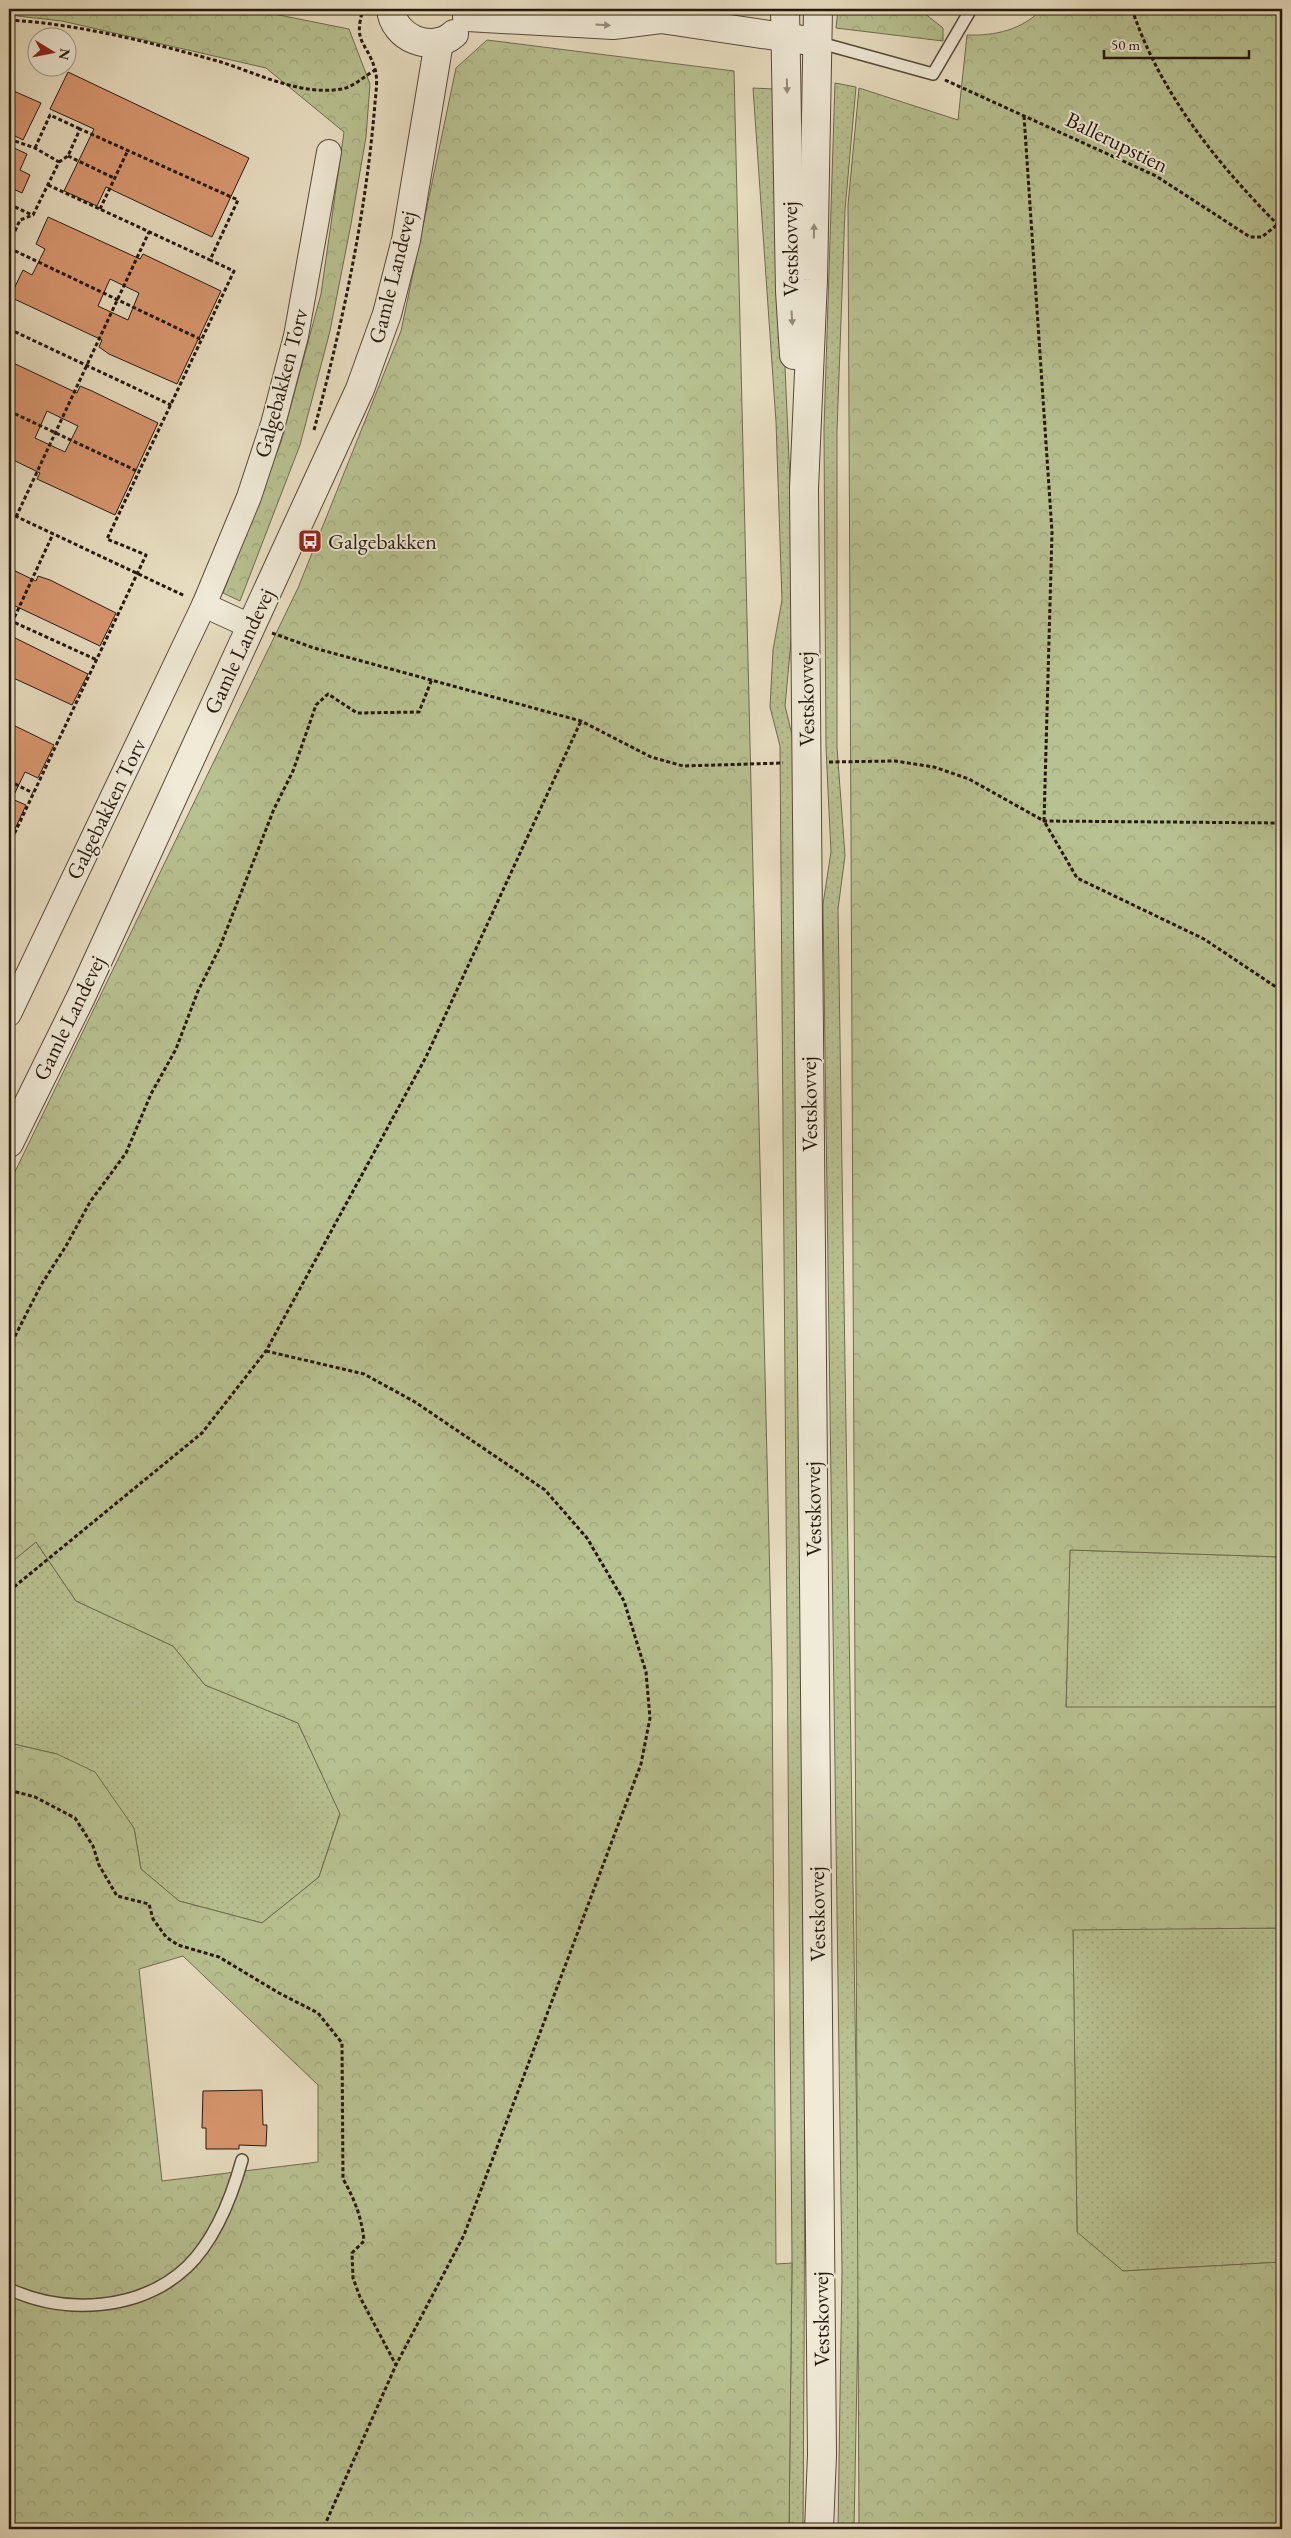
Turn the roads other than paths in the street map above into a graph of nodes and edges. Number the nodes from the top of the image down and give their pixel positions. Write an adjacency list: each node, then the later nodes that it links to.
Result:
1 (637, 9): 7 (street)
2 (786, 9): 8 (street, Vestskovvej)
3 (818, 9): 10 (street, Vestskovvej)
4 (971, 9): 10 (lane)
5 (385, 10): 9 (street)
6 (468, 13): 7 (street, one-way to 7); 9 (street)
7 (662, 19): 8 (street)
8 (786, 37): 10 (street); 12 (street, Vestskovvej, one-way to 12)
9 (426, 41): 14 (street, Gamle Landevej)
10 (817, 42): 12 (street, Vestskovvej, one-way to 10)
11 (329, 152): 13 (street, Galgebakken Torv)
12 (804, 488): 19 (street, Vestskovvej)
13 (204, 605): 14 (street); 15 (street, Galgebakken Torv)
14 (250, 626): 16 (street, Gamle Landevej)
15 (9, 1014)
16 (9, 1143)
17 (242, 2160): 18 (lane)
18 (9, 2289)
19 (819, 2529)

